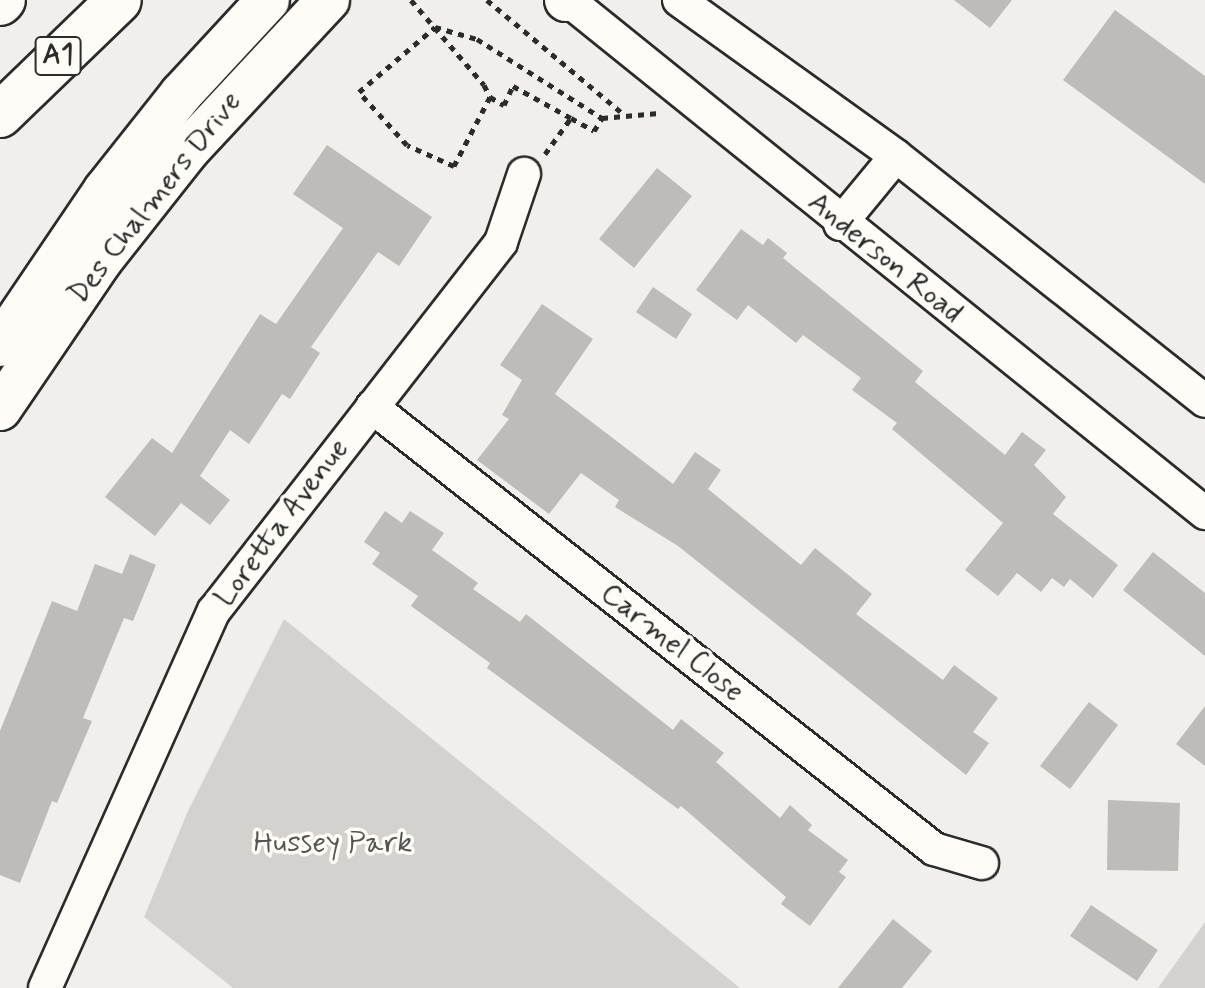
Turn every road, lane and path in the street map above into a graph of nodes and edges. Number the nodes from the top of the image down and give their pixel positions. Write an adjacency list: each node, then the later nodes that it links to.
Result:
1 (119, 0): 9 (highway, A1)
2 (268, 0): 15 (main road, Des Chalmers Drive)
3 (328, 0): 18 (main road, Des Chalmers Drive)
4 (411, 0): 8 (path, bridge)
5 (487, 0): 11 (path)
6 (567, 0): 14 (street, Anderson Road)
7 (679, 0): 12 (street)
8 (490, 97): 10 (path); 11 (path)
9 (0, 115)
10 (571, 118): 11 (path); 13 (path)
11 (602, 118)
12 (896, 156): 14 (street); 16 (street)
13 (524, 174): 17 (street, Loretta Avenue)
14 (840, 224): 19 (street, Anderson Road)
15 (0, 345)
16 (1205, 401)
17 (372, 407): 20 (street, Carmel Close); 21 (street, Loretta Avenue)
18 (0, 409)
19 (1205, 513)
20 (982, 863)
21 (45, 988)

